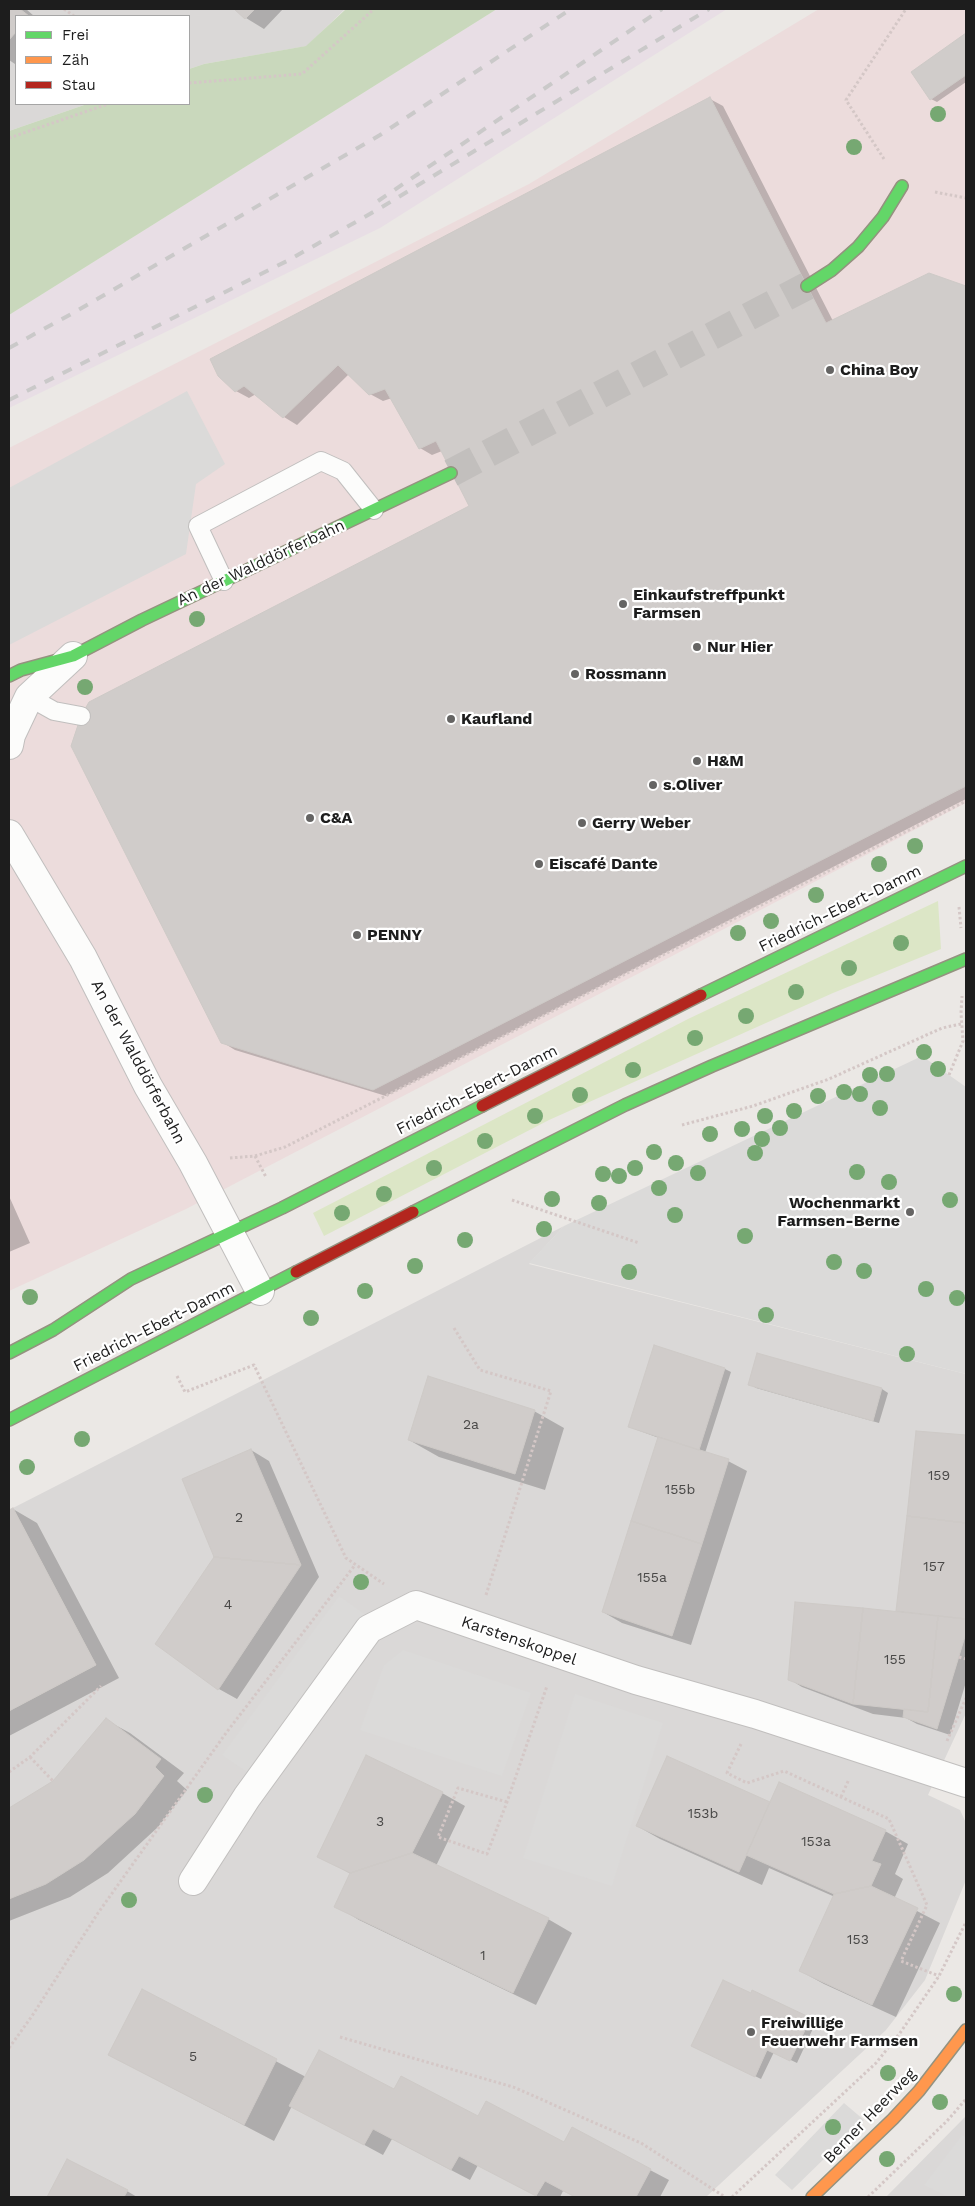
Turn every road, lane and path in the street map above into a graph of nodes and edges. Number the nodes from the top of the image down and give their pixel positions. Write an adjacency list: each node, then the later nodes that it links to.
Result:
1 (374, 9): 3 (path)
2 (906, 9): 6 (path)
3 (190, 83)
4 (105, 105): 5 (path)
5 (9, 138)
6 (902, 186): 7 (main road)
7 (807, 286)
8 (451, 473): 9 (main road, An der Walddörferbahn)
9 (374, 510): 10 (main road, An der Walddörferbahn); 10 (lane)
10 (224, 581): 11 (main road, An der Walddörferbahn)
11 (73, 656): 12 (main road, An der Walddörferbahn); 13 (street, An der Walddörferbahn)
12 (9, 676)
13 (19, 700): 14 (lane); 15 (street, An der Walddörferbahn)
14 (81, 716)
15 (9, 745)
16 (966, 801): 24 (path)
17 (9, 832): 26 (street, An der Walddörferbahn)
18 (966, 866): 19 (main road, Friedrich-Ebert-Damm)
19 (955, 871): 20 (path); 26 (main road, Friedrich-Ebert-Damm)
20 (965, 959): 21 (path); 25 (main road, Friedrich-Ebert-Damm)
21 (961, 1024): 22 (path); 23 (path)
22 (949, 1075)
23 (682, 1125)
24 (230, 1158)
25 (470, 1182): 27 (path); 28 (main road, Friedrich-Ebert-Damm)
26 (230, 1233): 28 (street, An der Walddörferbahn); 30 (main road, Friedrich-Ebert-Damm)
27 (639, 1243)
28 (260, 1291): 32 (main road, Friedrich-Ebert-Damm)
29 (454, 1328): 35 (path)
30 (9, 1353)
31 (177, 1376): 33 (path)
32 (9, 1420)
33 (355, 1565): 34 (path); 53 (path)
34 (416, 1605): 35 (street, Karstenskoppel); 48 (street)
35 (476, 1626): 36 (street, Karstenskoppel)
36 (558, 1654): 41 (street, Karstenskoppel); 47 (path)
37 (959, 1657): 38 (path)
38 (966, 1659)
39 (101, 1686): 42 (path)
40 (966, 1698): 44 (path)
41 (755, 1714): 44 (street, Karstenskoppel); 50 (path)
42 (30, 1757): 43 (path); 45 (path)
43 (9, 1772)
44 (934, 1772): 46 (street, Karstenskoppel)
45 (53, 1781)
46 (966, 1783)
47 (507, 1802): 47 (path)
48 (193, 1880)
49 (966, 1922): 50 (path)
50 (939, 1976): 56 (path)
51 (966, 2030): 57 (main road, Berner Heerweg)
52 (340, 2037): 55 (path)
53 (9, 2048)
54 (966, 2099): 58 (path)
55 (725, 2197)
56 (732, 2197)
57 (812, 2197)
58 (868, 2197)

